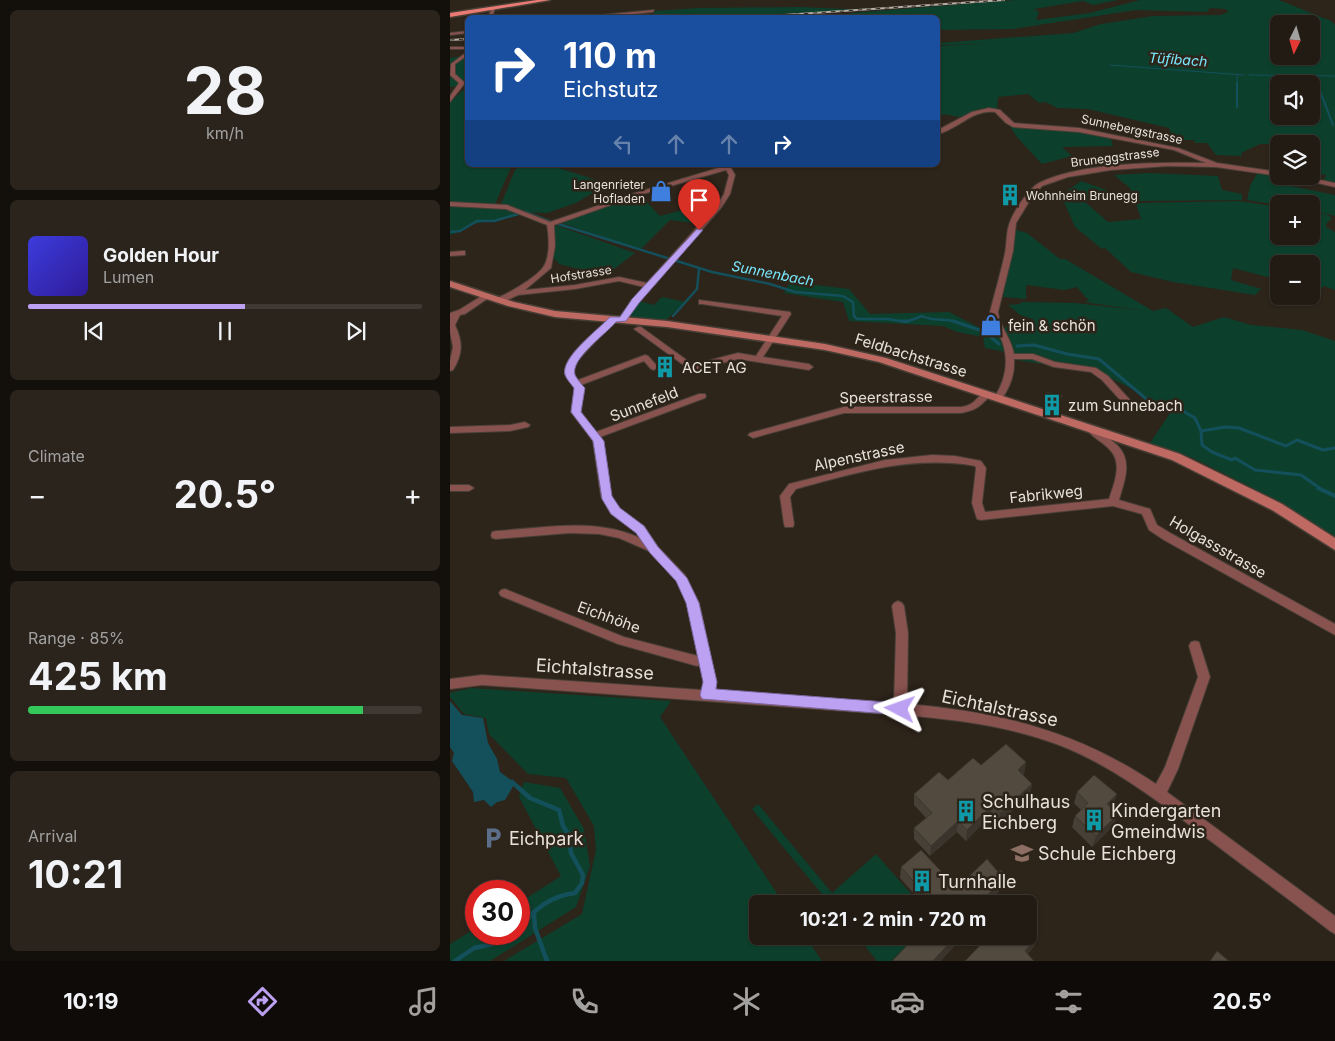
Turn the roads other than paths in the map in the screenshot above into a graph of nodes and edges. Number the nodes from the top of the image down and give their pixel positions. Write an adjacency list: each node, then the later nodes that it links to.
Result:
1 (546, 0): 2 (main road)
2 (493, 8): 4 (main road); 5 (street)
3 (652, 11): 6 (street)
4 (450, 14)
5 (491, 15)
6 (606, 15)
7 (465, 32): 8 (street)
8 (450, 34)
9 (450, 48): 10 (street)
10 (465, 48)
11 (465, 54): 12 (street)
12 (464, 82): 13 (street)
13 (450, 100)
14 (940, 131): 15 (street, Sunnebergstrasse)
15 (1216, 166): 17 (street, Sunnebergstrasse); 34 (street, Bruneggstrasse)
16 (727, 167): 21 (street); 25 (street)
17 (1270, 173)
18 (1320, 182): 19 (street)
19 (1335, 185)
20 (450, 204): 21 (street)
21 (550, 224): 26 (street)
22 (462, 253): 23 (street)
23 (450, 254)
24 (450, 284): 27 (main road, Feldbachstrasse)
25 (650, 286): 26 (street, Hofstrasse); 31 (street)
26 (516, 293): 28 (street)
27 (486, 297): 28 (main road, Feldbachstrasse); 30 (street)
28 (500, 300): 31 (main road, Feldbachstrasse)
29 (702, 302): 33 (street)
30 (453, 314): 37 (street)
31 (618, 319): 33 (main road, Feldbachstrasse); 39 (street)
32 (638, 328): 35 (street)
33 (771, 340): 35 (street); 41 (main road, Feldbachstrasse)
34 (1011, 356): 41 (street); 42 (street)
35 (758, 359): 38 (street)
36 (654, 367): 39 (street, Sunnefeld)
37 (450, 368)
38 (809, 368)
39 (576, 384): 47 (street)
40 (702, 396): 47 (street, Sunnefeld)
41 (992, 396): 45 (main road, Feldbachstrasse); 46 (street, Speerstrasse)
42 (1127, 402)
43 (525, 425): 44 (street)
44 (450, 430)
45 (1092, 430): 50 (street); 54 (main road, Feldbachstrasse)
46 (753, 435)
47 (595, 436): 55 (street)
48 (450, 488): 49 (street)
49 (469, 488)
50 (1113, 502): 51 (street, Fabrikweg); 58 (street, Holgassstrasse)
51 (981, 516): 52 (street, Alpenstrasse)
52 (789, 524)
53 (496, 535): 55 (street)
54 (1335, 545)
55 (654, 550): 60 (street)
56 (505, 593): 60 (street, Eichhöhe)
57 (898, 606): 63 (street)
58 (1335, 630)
59 (1195, 646): 64 (street)
60 (706, 660): 62 (street)
61 (450, 684): 62 (street, Eichtalstrasse)
62 (707, 695): 63 (street, Eichtalstrasse)
63 (900, 709): 64 (street, Eichtalstrasse)
64 (1159, 793): 65 (street, Eichtalstrasse)
65 (1335, 926)

